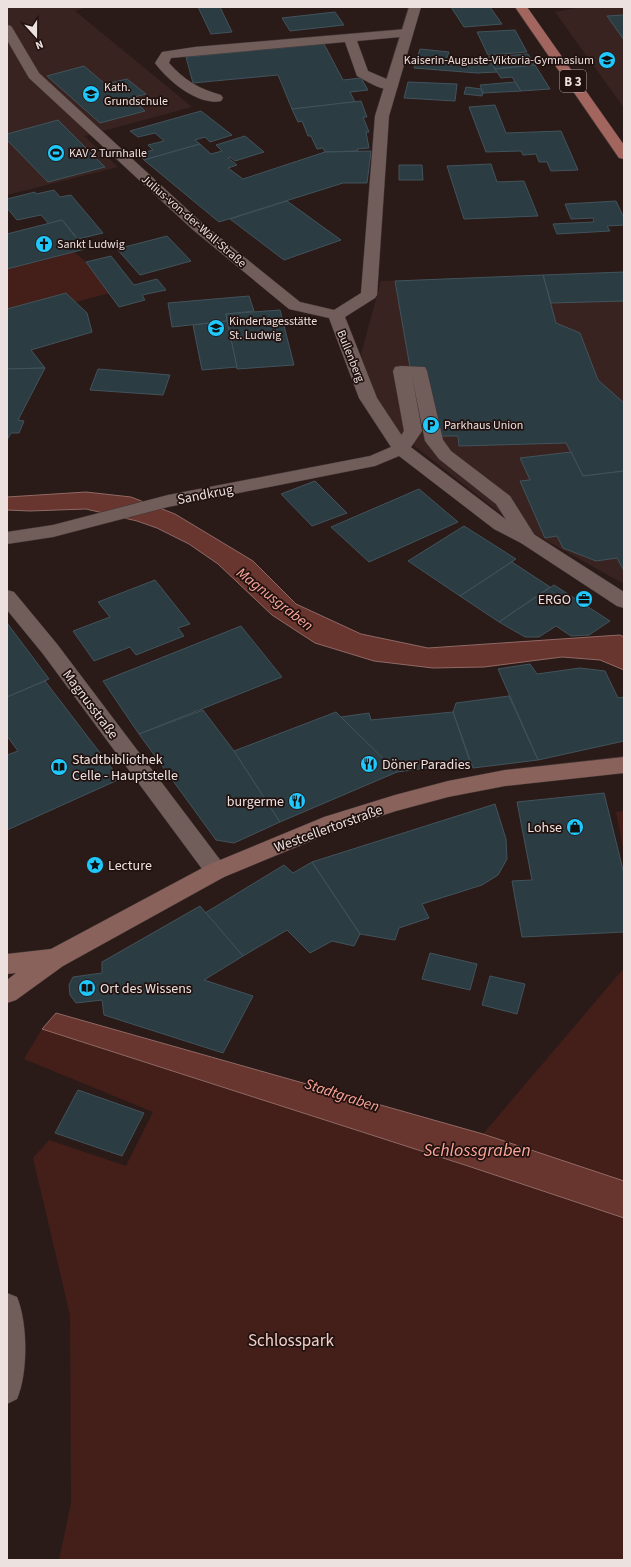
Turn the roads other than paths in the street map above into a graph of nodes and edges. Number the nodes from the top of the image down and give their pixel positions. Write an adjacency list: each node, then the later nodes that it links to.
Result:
1 (415, 7): 4 (street, Bullenberg)
2 (521, 7): 8 (main road, B 3)
3 (7, 29): 9 (street, Julius-von-der-Wall-Straße)
4 (407, 33): 5 (street); 6 (street, Bullenberg)
5 (350, 38): 6 (street); 7 (street)
6 (391, 86): 9 (street, Bullenberg)
7 (216, 98)
8 (624, 155)
9 (336, 315): 10 (street, Bullenberg)
10 (401, 449): 11 (street, Sandkrug); 12 (street, Bullenberg); 12 (street)
11 (7, 538)
12 (528, 539): 14 (street, Bullenberg)
13 (7, 597): 16 (street, Magnusstraße)
14 (624, 601)
15 (624, 764): 16 (street, Westcellertorstraße)
16 (216, 871): 17 (street, Westcellertorstraße)
17 (54, 959): 18 (street); 19 (street, Westcellertorstraße)
18 (7, 964)
19 (7, 993)
20 (7, 1308): 21 (street)
21 (7, 1389)

